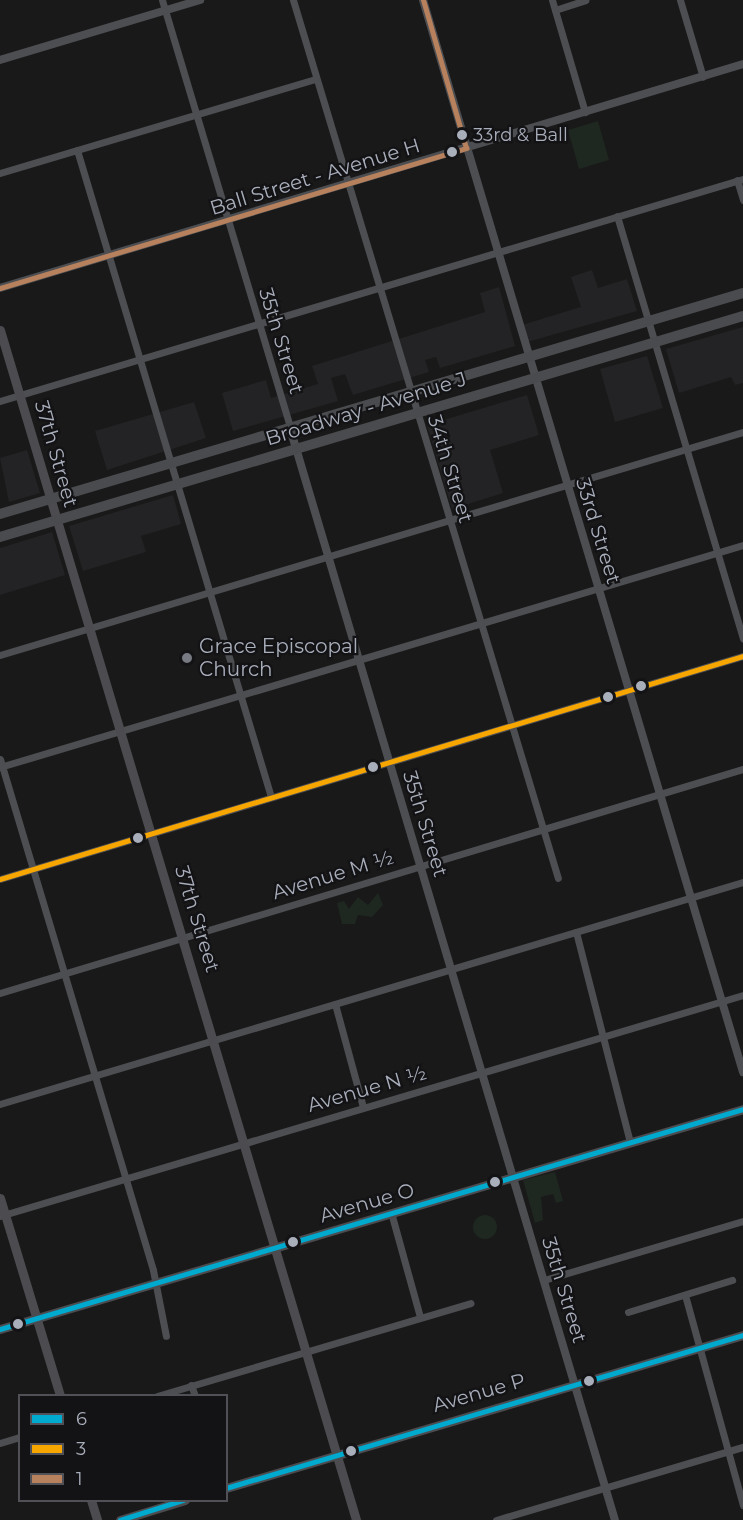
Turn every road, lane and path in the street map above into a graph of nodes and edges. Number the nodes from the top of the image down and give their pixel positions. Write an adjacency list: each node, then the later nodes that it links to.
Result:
1 (162, 0): 8 (street, 35th Street)
2 (200, 0): 8 (street)
3 (293, 0): 13 (street, 34th Street)
4 (423, 0): 16 (street, 33rd Street)
5 (552, 0): 9 (street)
6 (585, 0): 9 (street)
7 (680, 0): 12 (street)
8 (165, 10): 10 (street); 15 (street, 35th Street)
9 (555, 10): 14 (street)
10 (0, 60)
11 (743, 64): 12 (street, Ball Street - Avenue H)
12 (703, 77): 14 (street, Ball Street - Avenue H)
13 (315, 79): 15 (street); 20 (street, 34th Street)
14 (585, 112): 16 (street, Ball Street - Avenue H)
15 (196, 115): 17 (street); 23 (street, 35th Street)
16 (466, 148): 20 (street, Ball Street - Avenue H); 24 (street, 33rd Street)
17 (77, 150): 18 (street); 25 (street)
18 (0, 173)
19 (740, 180): 21 (street); 22 (street)
20 (347, 184): 23 (street, Ball Street - Avenue H); 26 (street, 34th Street)
21 (743, 200)
22 (617, 216): 24 (street); 30 (street)
23 (228, 220): 25 (street, Ball Street - Avenue H); 31 (street, 35th Street)
24 (497, 252): 26 (street); 34 (street, 33rd Street)
25 (109, 256): 27 (street, Ball Street - Avenue H); 35 (street)
26 (379, 287): 31 (street); 37 (street, 34th Street)
27 (0, 288)
28 (743, 293): 30 (main road, Broadway - Avenue J)
29 (743, 316): 33 (main road, Broadway - Avenue J)
30 (648, 321): 33 (street); 34 (main road, Broadway - Avenue J)
31 (258, 324): 35 (street); 41 (street, 35th Street)
32 (0, 330): 38 (main road, 37th Street)
33 (653, 342): 36 (main road, Broadway - Avenue J); 44 (street)
34 (528, 357): 36 (street, 33rd Street); 37 (main road, Broadway - Avenue J)
35 (141, 359): 38 (street); 45 (street)
36 (535, 378): 40 (main road, Broadway - Avenue J); 47 (street, 33rd Street)
37 (410, 392): 40 (street, 34th Street); 41 (main road, Broadway - Avenue J)
38 (20, 395): 39 (street); 48 (main road, 37th Street)
39 (0, 401)
40 (416, 413): 43 (main road, Broadway - Avenue J); 51 (street, 34th Street)
41 (290, 428): 43 (street, 35th Street); 45 (main road, Broadway - Avenue J)
42 (743, 432): 44 (street)
43 (296, 449): 46 (main road, Broadway - Avenue J); 55 (street, 35th Street)
44 (687, 449): 47 (street); 54 (street)
45 (172, 463): 46 (street); 48 (main road, Broadway - Avenue J)
46 (178, 484): 50 (main road, Broadway - Avenue J); 57 (street)
47 (567, 485): 51 (street); 56 (street, 33rd Street)
48 (51, 499): 49 (main road, Broadway - Avenue J); 50 (main road, 37th Street)
49 (0, 514)
50 (57, 520): 52 (main road, Broadway - Avenue J); 59 (main road, 37th Street)
51 (448, 520): 55 (street); 58 (street, 34th Street)
52 (0, 537)
53 (743, 545): 54 (street)
54 (718, 552): 56 (street); 60 (street)
55 (328, 556): 57 (street); 63 (street, 35th Street)
56 (598, 588): 58 (street); 64 (street, 33rd Street)
57 (210, 592): 59 (street); 65 (street)
58 (479, 622): 63 (street); 66 (street, 34th Street)
59 (90, 628): 61 (street); 67 (main road, 37th Street)
60 (743, 639)
61 (0, 655)
62 (743, 656): 64 (street)
63 (358, 657): 65 (street); 68 (street, 35th Street)
64 (628, 690): 66 (street); 71 (street, 33rd Street)
65 (242, 693): 67 (street); 72 (street)
66 (509, 725): 68 (street); 73 (street, 34th Street)
67 (121, 730): 69 (street); 74 (main road, 37th Street)
68 (389, 762): 72 (street); 75 (street, 35th Street)
69 (1, 764): 76 (street)
70 (743, 769): 71 (street, Avenue M ½)
71 (659, 794): 73 (street, Avenue M ½); 80 (street, 33rd Street)
72 (271, 798): 74 (street)
73 (540, 827): 75 (street, Avenue M ½); 77 (street, 34th Street)
74 (152, 833): 76 (street); 82 (main road, 37th Street)
75 (420, 866): 82 (street, Avenue M ½); 83 (street, 35th Street)
76 (33, 869): 78 (street); 84 (street)
77 (558, 878)
78 (0, 879)
79 (743, 882): 80 (street)
80 (691, 898): 81 (street); 87 (street, 33rd Street)
81 (576, 932): 83 (street); 89 (street)
82 (183, 938): 84 (street, Avenue M ½); 90 (main road, 37th Street)
83 (451, 969): 88 (street); 91 (street, 35th Street)
84 (64, 973): 85 (street, Avenue M ½); 93 (street)
85 (0, 993)
86 (743, 995): 87 (street, Avenue N ½)
87 (722, 1002): 89 (street, Avenue N ½); 92 (street, 33rd Street)
88 (335, 1004): 90 (street); 95 (street)
89 (602, 1036): 91 (street, Avenue N ½); 97 (street)
90 (214, 1040): 93 (street); 98 (main road, 37th Street)
91 (482, 1072): 95 (street, Avenue N ½); 99 (street, 35th Street)
92 (743, 1072)
93 (95, 1076): 94 (street); 100 (street)
94 (0, 1104)
95 (363, 1107): 98 (street, Avenue N ½)
96 (743, 1108): 97 (main road, Avenue O)
97 (630, 1142): 99 (main road, Avenue O)
98 (245, 1143): 100 (street, Avenue N ½); 105 (main road, 37th Street)
99 (513, 1178): 103 (main road, Avenue O); 106 (street, 35th Street)
100 (126, 1179): 102 (street, Avenue N ½); 108 (street)
101 (0, 1198): 102 (main road)
102 (2, 1215): 113 (main road)
103 (392, 1216): 105 (main road, Avenue O); 112 (street)
104 (743, 1221): 106 (street)
105 (275, 1248): 108 (main road, Avenue O); 118 (main road, 37th Street)
106 (544, 1280): 119 (street, 35th Street)
107 (732, 1280): 109 (street)
108 (156, 1282): 113 (main road, Avenue O); 115 (street)
109 (685, 1294): 111 (street); 117 (street)
110 (471, 1303): 112 (street)
111 (628, 1312)
112 (420, 1317): 118 (street)
113 (36, 1318): 114 (main road, Avenue O); 121 (main road)
114 (0, 1329)
115 (166, 1335)
116 (743, 1335): 117 (main road, Avenue P)
117 (698, 1348): 119 (main road, Avenue P); 127 (street)
118 (306, 1350): 120 (street); 128 (main road, 37th Street)
119 (575, 1384): 128 (main road, Avenue P); 130 (street, 35th Street)
120 (191, 1385): 122 (street); 123 (street)
121 (60, 1394)
122 (160, 1394)
123 (195, 1394)
124 (18, 1438): 125 (street)
125 (0, 1443)
126 (743, 1447): 127 (street)
127 (727, 1451): 130 (street); 133 (street)
128 (336, 1454): 129 (main road, Avenue P); 136 (main road, 37th Street)
129 (228, 1487)
130 (606, 1488): 137 (street); 138 (street, 35th Street)
131 (92, 1502): 134 (main road)
132 (178, 1502): 135 (main road)
133 (743, 1505)
134 (97, 1520)
135 (120, 1520)
136 (356, 1520)
137 (496, 1520)
138 (615, 1520)

